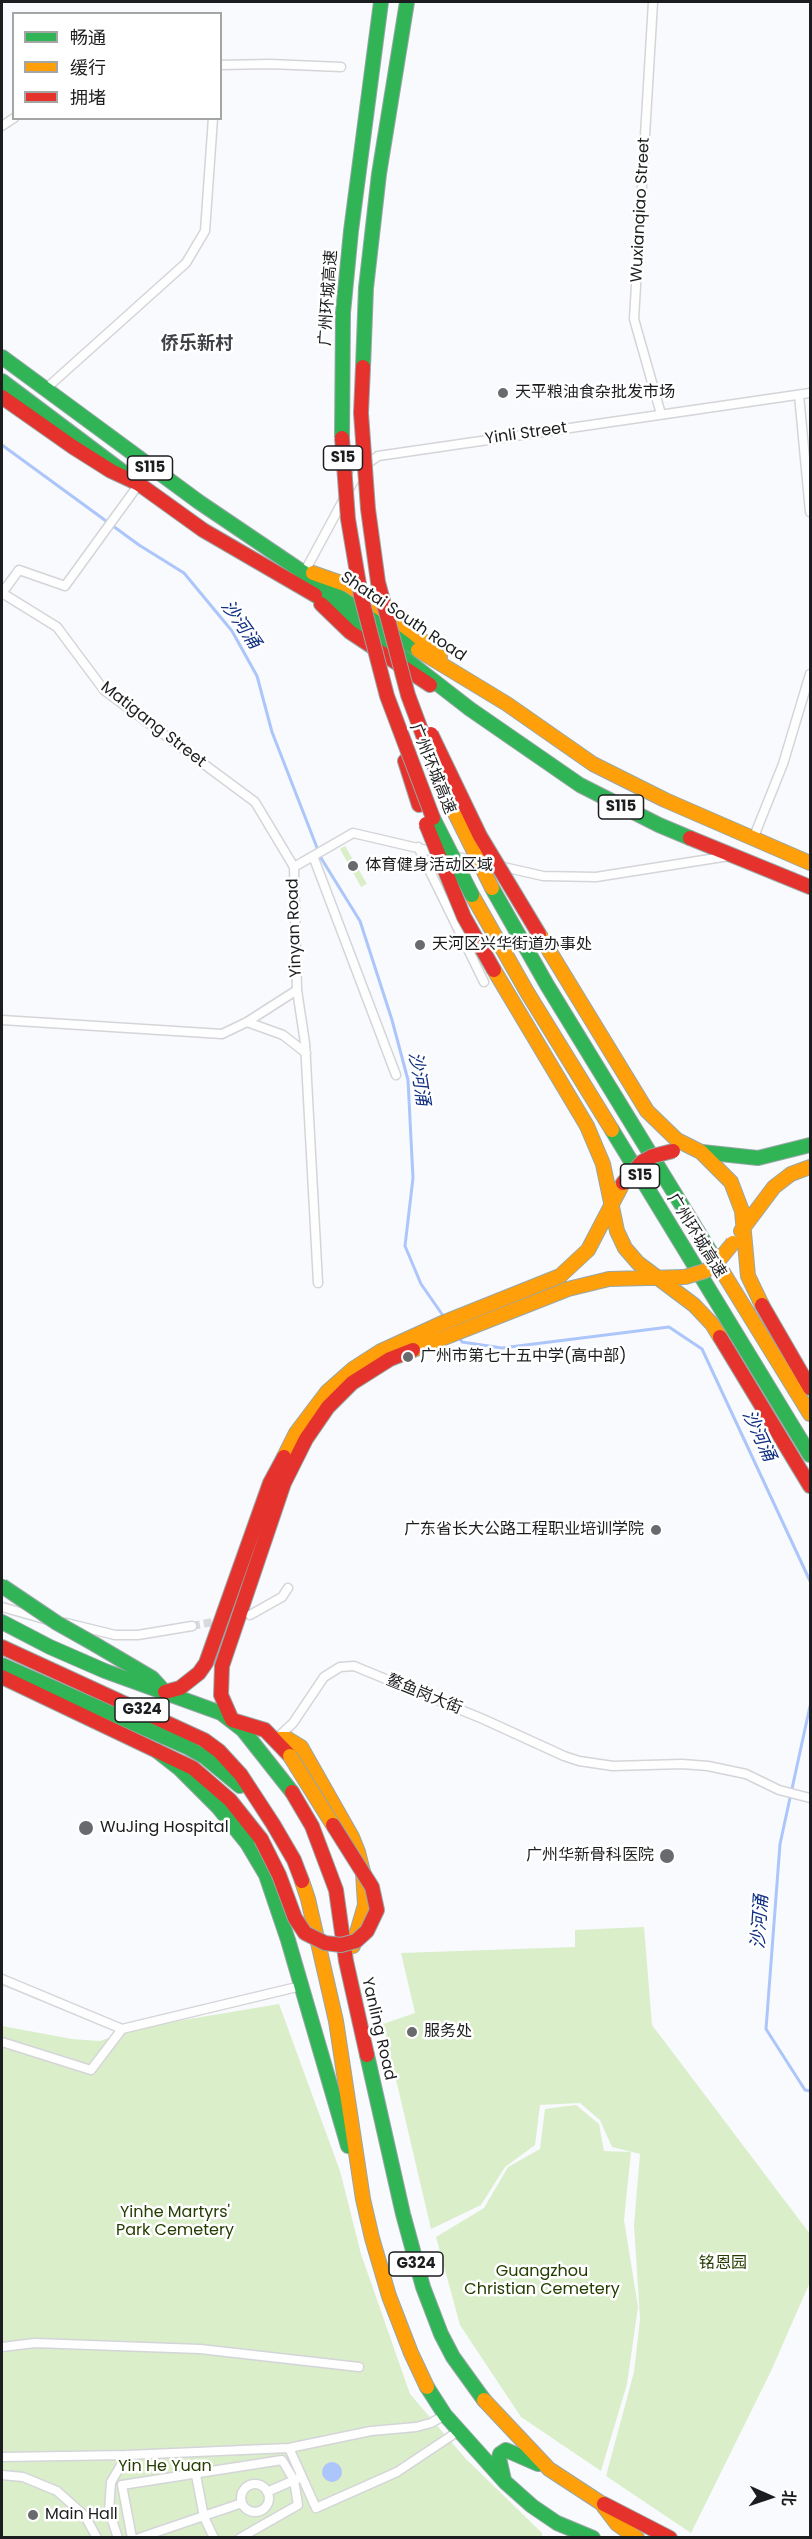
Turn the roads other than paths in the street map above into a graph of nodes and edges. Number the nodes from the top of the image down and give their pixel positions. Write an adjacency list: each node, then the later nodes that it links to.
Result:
1 (381, 2): 19 (main road, 广州环城高速 / S15, bridge)
2 (407, 2): 18 (main road, 广州环城高速 / S15, bridge)
3 (653, 2): 13 (street, Wuxianqiao Street)
4 (222, 64): 5 (street)
5 (341, 67)
6 (213, 120): 9 (street)
7 (2, 357): 16 (main road, S115)
8 (2, 381): 14 (main road)
9 (50, 385)
10 (810, 393): 11 (street, Yinli Street)
11 (799, 394): 13 (street, Yinli Street); 15 (street)
12 (2, 397): 14 (main road, S115)
13 (661, 414): 16 (street, Yinli Street)
14 (138, 484): 17 (street); 23 (main road, S115)
15 (810, 512)
16 (305, 571): 21 (main road, Shatai South Road / S115)
17 (2, 593): 26 (street, Matigang Street)
18 (389, 629): 35 (main road, bridge); 56 (main road, 广州环城高速 / S15, bridge)
19 (378, 669): 38 (main road, bridge); 57 (main road, 广州环城高速 / S15, bridge)
20 (810, 674): 21 (street)
21 (753, 839): 25 (main road, Shatai South Road)
22 (418, 848): 23 (street, Yinyan Road); 24 (street, Yinyan Road); 28 (street)
23 (733, 855): 27 (main road, S115)
24 (313, 856): 26 (street, Yinyan Road); 33 (street)
25 (810, 863)
26 (294, 867): 29 (street, Yinyan Road)
27 (810, 887)
28 (484, 982)
29 (297, 990): 31 (street, Yinyan Road); 32 (street)
30 (2, 1020): 31 (street, Yinyan Road)
31 (247, 1022): 32 (street)
32 (306, 1053): 53 (street)
33 (396, 1075)
34 (810, 1145): 37 (main road)
35 (678, 1146): 36 (main road); 37 (main road); 39 (main road); 41 (main road, bridge)
36 (701, 1152): 37 (main road); 39 (main road)
37 (746, 1159)
38 (603, 1164): 43 (main road); 48 (main road)
39 (715, 1164): 42 (main road)
40 (810, 1167): 44 (main road)
41 (623, 1183): 43 (main road); 45 (main road)
42 (738, 1198): 46 (main road); 47 (main road)
43 (612, 1204): 45 (main road); 48 (main road)
44 (761, 1205): 46 (main road); 47 (main road)
45 (615, 1220): 49 (main road)
46 (743, 1228): 47 (main road)
47 (739, 1246): 50 (main road, bridge); 55 (main road)
48 (588, 1250): 68 (main road)
49 (638, 1263): 50 (main road); 52 (main road)
50 (685, 1277): 52 (main road)
51 (609, 1279): 52 (main road); 54 (main road); 69 (main road)
52 (658, 1279): 54 (main road)
53 (318, 1283)
54 (687, 1301): 58 (main road)
55 (810, 1388)
56 (810, 1414)
57 (810, 1455)
58 (810, 1485)
59 (2, 1586): 68 (main road, bridge)
60 (288, 1588): 62 (street)
61 (2, 1607): 64 (street)
62 (250, 1615)
63 (2, 1622): 68 (main road, Yanling Road / G324)
64 (192, 1626)
65 (2, 1647): 73 (main road, G324)
66 (2, 1665): 73 (main road)
67 (2, 1677): 71 (main road)
68 (165, 1692): 69 (main road, Yanling Road / G324)
69 (232, 1720): 70 (main road); 74 (main road, Yanling Road / G324)
70 (276, 1739): 71 (main road, bridge); 72 (street, 鳌鱼岗大街); 74 (main road)
71 (157, 1751): 76 (main road)
72 (809, 1797)
73 (260, 1804): 79 (main road, G324)
74 (346, 1961): 87 (main road, Yanling Road / G324)
75 (2, 1979): 77 (street)
76 (301, 1986): 77 (street); 79 (main road)
77 (122, 2029): 78 (street)
78 (2, 2042)
79 (363, 2199): 82 (main road, G324)
80 (2, 2347): 81 (street)
81 (359, 2367)
82 (445, 2415): 83 (main road, G324); 84 (street)
83 (458, 2432): 90 (street); 91 (main road, G324)
84 (289, 2448): 85 (street); 90 (street)
85 (127, 2455): 86 (street); 98 (street)
86 (2, 2457)
87 (549, 2469): 91 (main road); 94 (main road, Yanling Road / G324)
88 (2, 2475): 97 (street)
89 (196, 2475): 90 (street); 95 (street); 99 (street)
90 (298, 2478): 92 (street); 102 (street)
91 (505, 2482): 96 (main road, G324)
92 (267, 2492): 93 (street); 93 (street)
93 (242, 2503): 95 (street)
94 (601, 2503): 106 (main road, Yanling Road / G324); 107 (main road); 108 (main road)
95 (204, 2517): 100 (street); 101 (street)
96 (557, 2523): 103 (main road); 104 (main road); 105 (main road, G324)
97 (97, 2538)
98 (118, 2538)
99 (132, 2538)
100 (139, 2538)
101 (214, 2538)
102 (240, 2538)
103 (574, 2538)
104 (581, 2538)
105 (592, 2538)
106 (637, 2538)
107 (654, 2538)
108 (670, 2538)

